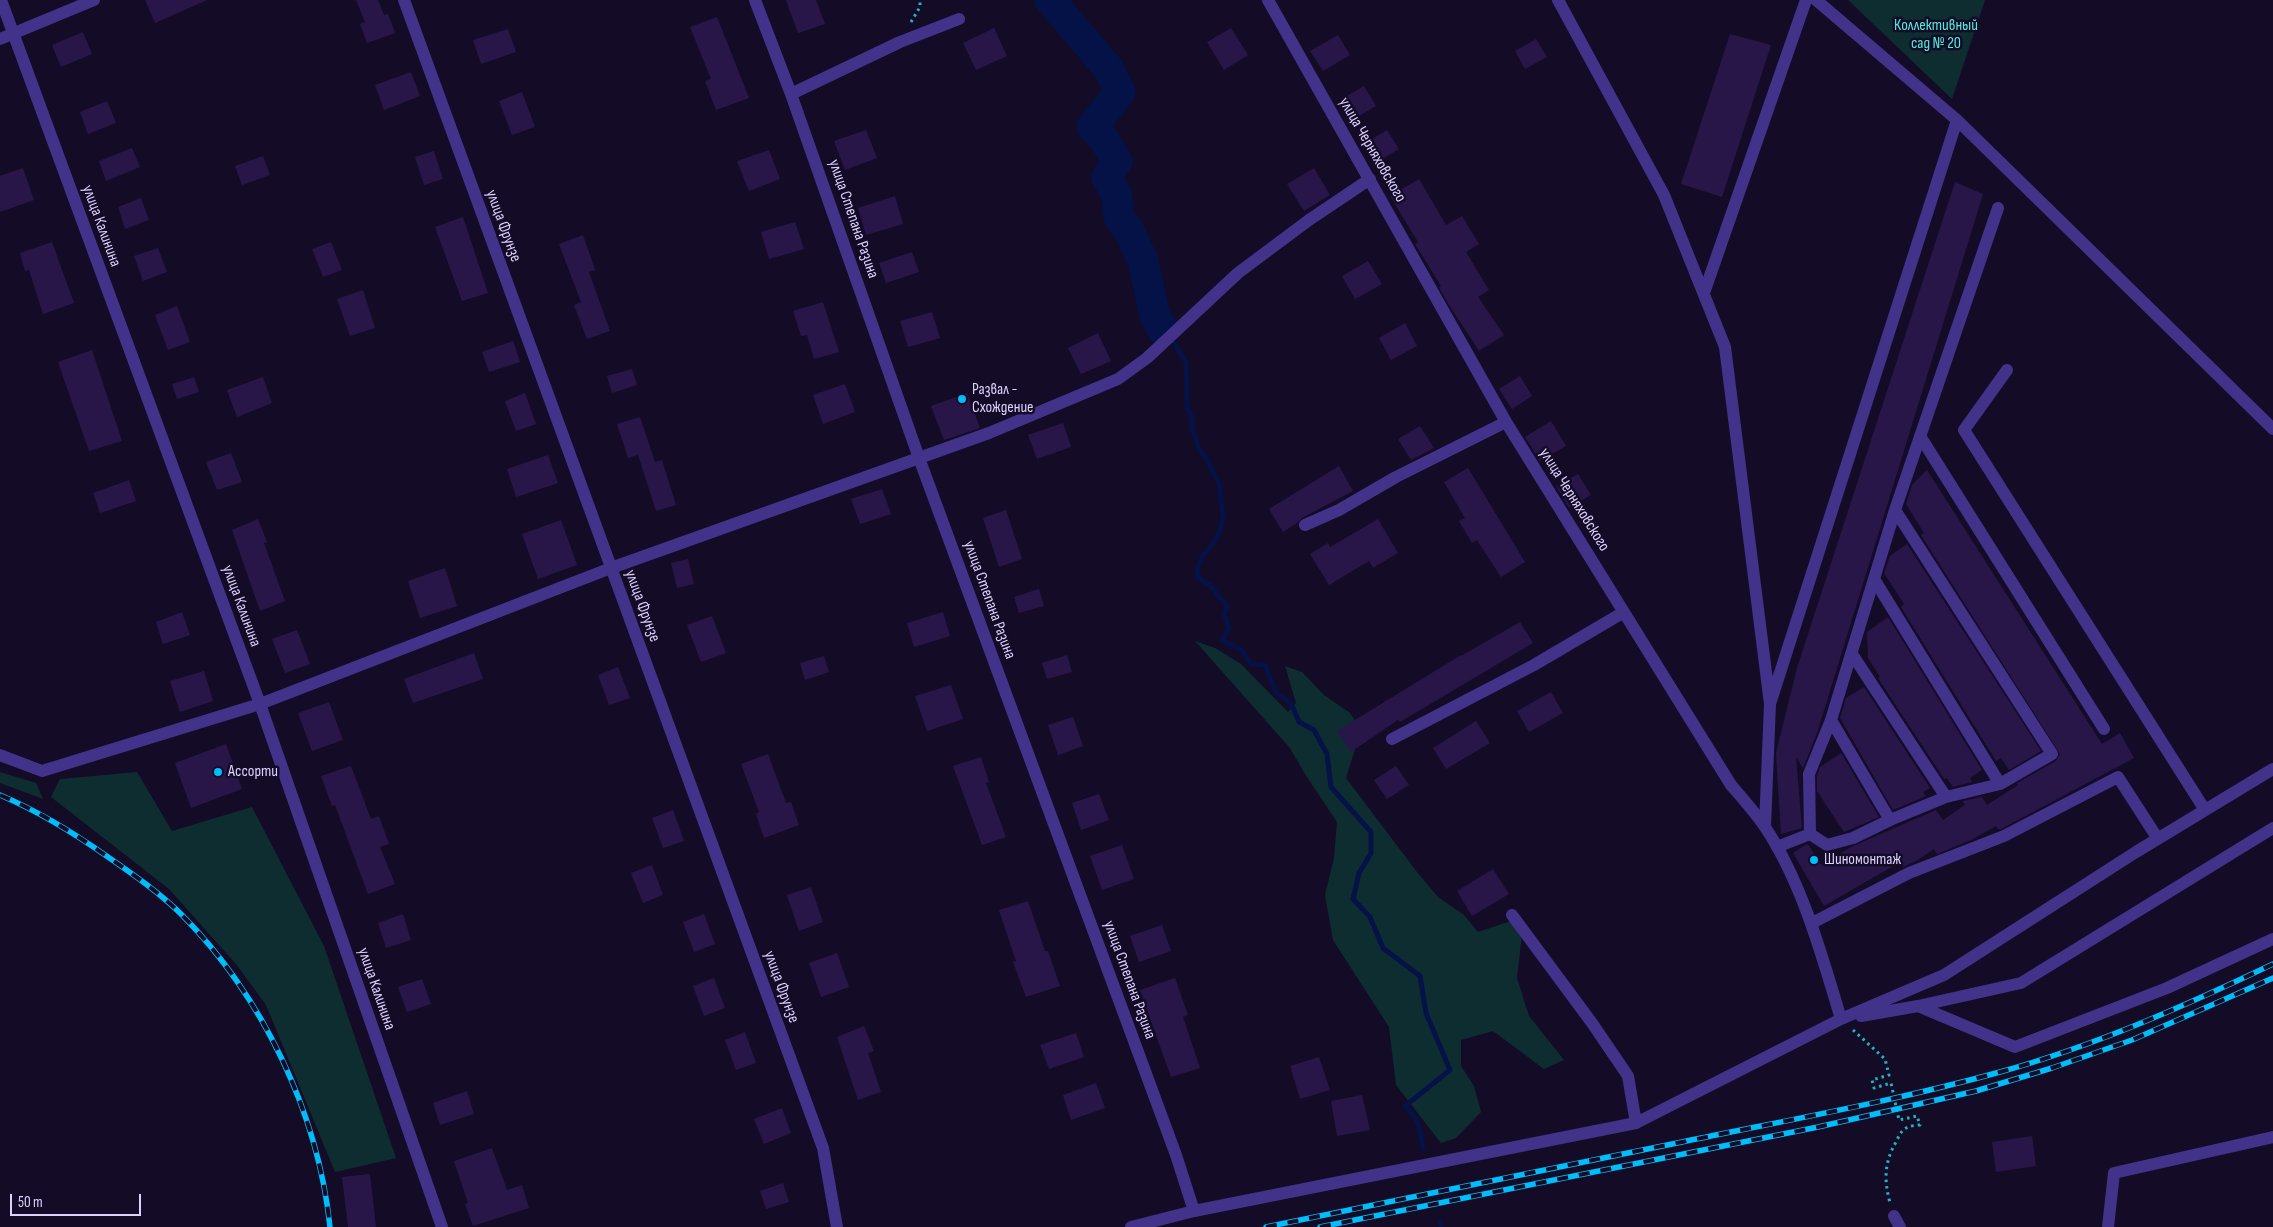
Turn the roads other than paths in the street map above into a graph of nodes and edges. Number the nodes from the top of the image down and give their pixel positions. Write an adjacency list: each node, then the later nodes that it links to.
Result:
1 (2, 0): 10 (street, улица Калинина)
2 (94, 0): 10 (street)
3 (404, 0): 24 (street, улица Фрунзе)
4 (755, 0): 12 (street, улица Степана Разина)
5 (1268, 0): 14 (street, улица Черняховского)
6 (1557, 0): 16 (street)
7 (1806, 0): 16 (street)
8 (1816, 0): 13 (street)
9 (959, 19): 12 (street)
10 (14, 35): 11 (street); 28 (street, улица Калинина)
11 (0, 39)
12 (792, 94): 21 (street, улица Степана Разина)
13 (1957, 120): 19 (street); 29 (street)
14 (1370, 179): 18 (street, улица Черняховского); 21 (street)
15 (1998, 208): 20 (street)
16 (1704, 293): 29 (street)
17 (2007, 370): 37 (street)
18 (1506, 422): 23 (street); 26 (street, улица Черняховского)
19 (2272, 428)
20 (1920, 436): 22 (street); 31 (street)
21 (919, 458): 24 (street); 51 (street, улица Степана Разина)
22 (1895, 510): 25 (street); 35 (street)
23 (1305, 525)
24 (611, 568): 28 (street); 53 (street, улица Фрунзе)
25 (1874, 579): 27 (street); 35 (street)
26 (1624, 612): 32 (street); 39 (street, улица Черняховского)
27 (1852, 654): 30 (street); 36 (street)
28 (260, 704): 33 (street); 52 (street, улица Калинина)
29 (1770, 704): 39 (street)
30 (1831, 720): 38 (street); 41 (street)
31 (2104, 729)
32 (1392, 739)
33 (0, 755)
34 (2273, 768): 37 (street)
35 (2000, 784): 36 (street)
36 (1946, 797): 38 (street)
37 (2205, 810): 42 (street)
38 (1890, 820): 41 (street)
39 (1765, 826): 43 (street, улица Черняховского)
40 (2273, 828): 47 (street)
41 (1810, 834): 43 (street)
42 (2158, 839): 45 (street); 48 (street)
43 (1777, 847): 45 (street, улица Черняховского)
44 (1512, 915): 49 (street)
45 (1812, 923): 48 (street, улица Черняховского)
46 (2273, 939): 47 (street)
47 (1918, 1006): 48 (street)
48 (1841, 1019): 49 (street)
49 (1636, 1123): 51 (street)
50 (2273, 1137): 55 (street)
51 (1194, 1211): 54 (street)
52 (442, 1227)
53 (837, 1227)
54 (1131, 1227)
55 (2108, 1227)

